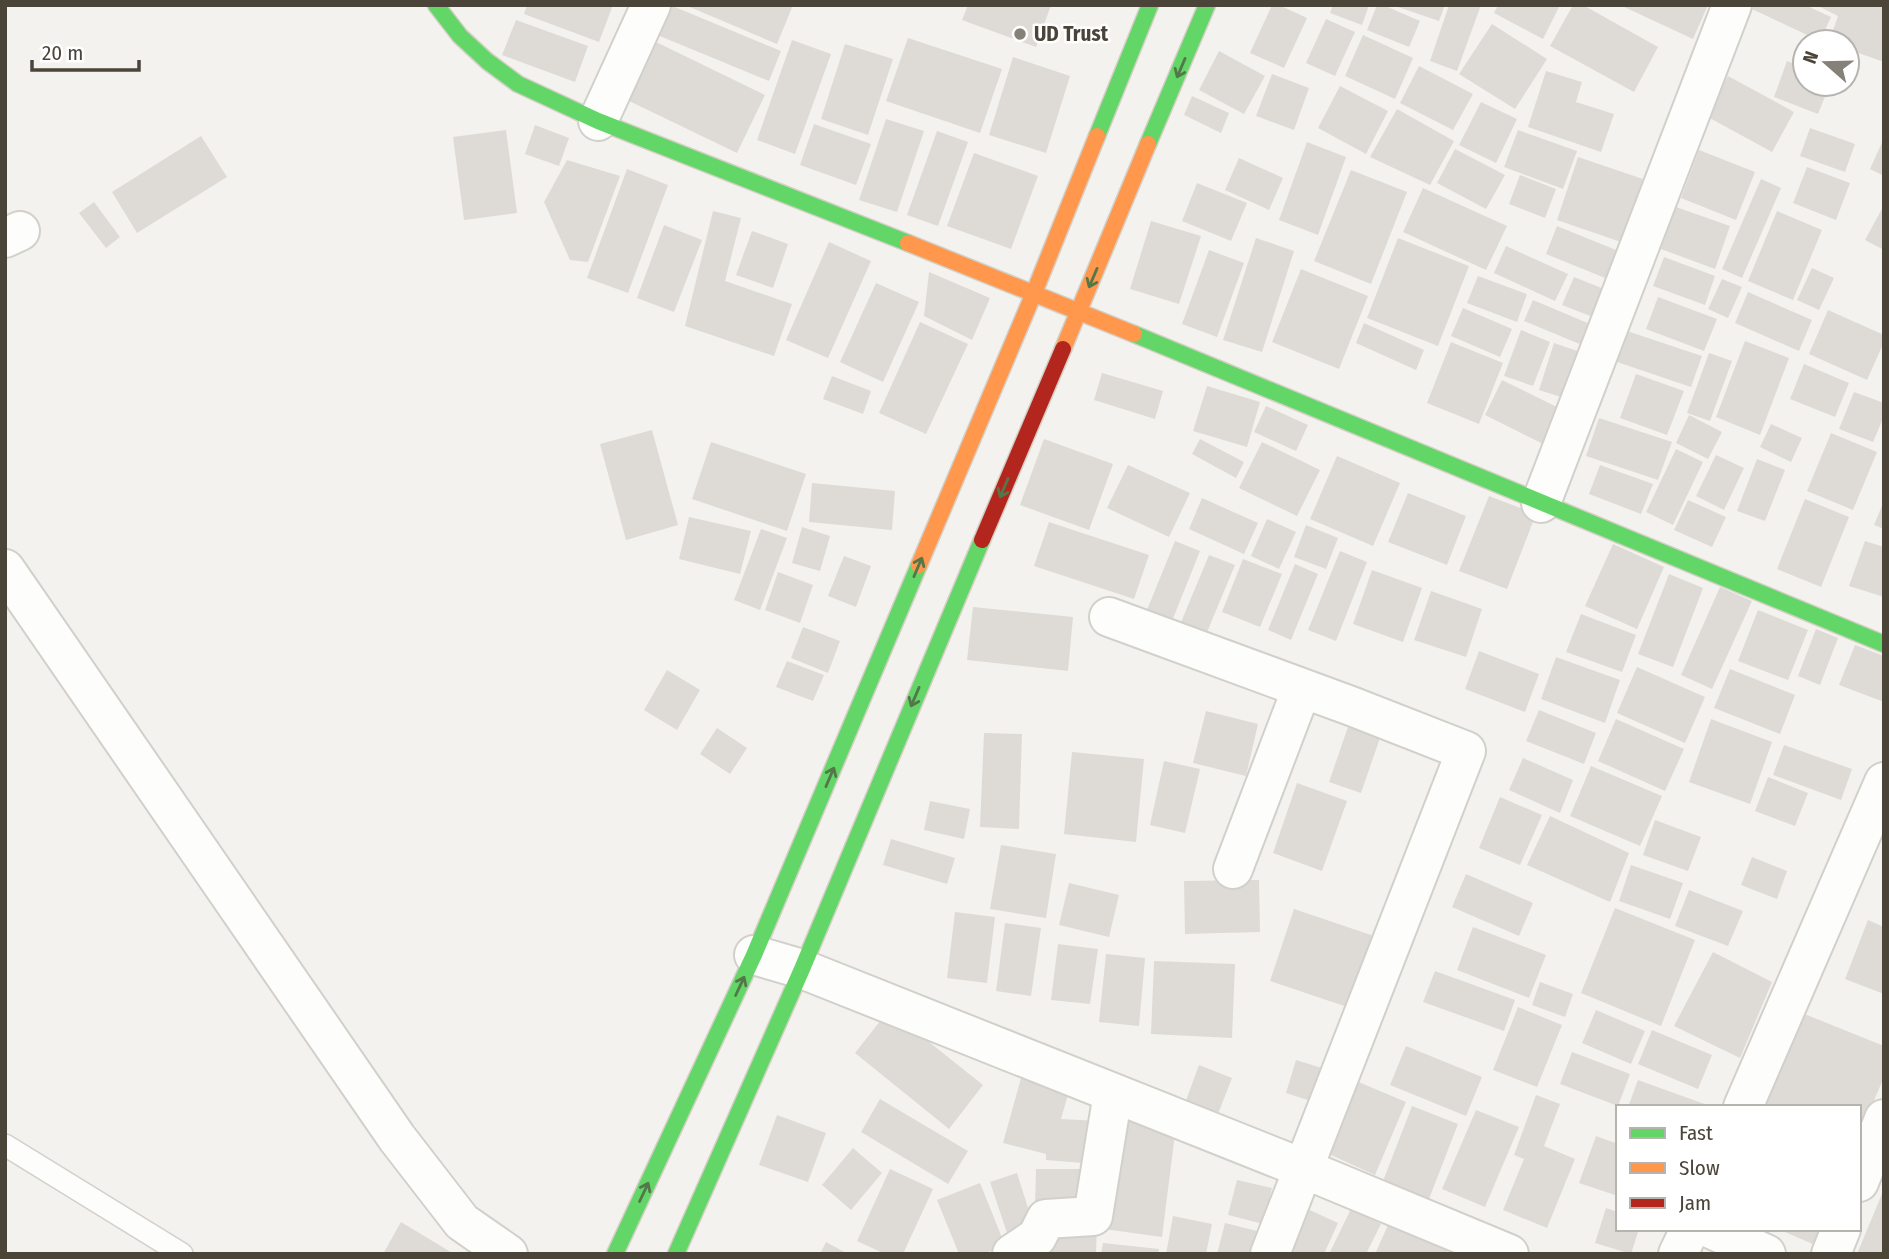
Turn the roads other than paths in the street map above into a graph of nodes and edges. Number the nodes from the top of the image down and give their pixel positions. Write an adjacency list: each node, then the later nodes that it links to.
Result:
1 (436, 5): 6 (street)
2 (651, 5): 6 (street)
3 (1150, 5): 7 (street)
4 (1207, 5): 8 (street, one-way to 8)
5 (1732, 5): 9 (street)
6 (598, 121): 7 (street)
7 (1034, 293): 8 (street); 16 (street, one-way to 7)
8 (1079, 312): 9 (street); 17 (street, one-way to 17)
9 (1541, 503): 12 (street)
10 (5, 569): 28 (street)
11 (1109, 617): 13 (street)
12 (1884, 643)
13 (1302, 688): 15 (street); 22 (street)
14 (1884, 782): 19 (street)
15 (1233, 869)
16 (754, 954): 17 (street); 29 (street, one-way to 16)
17 (802, 969): 18 (street); 30 (street)
18 (1113, 1093): 22 (street); 31 (street)
19 (1744, 1105)
20 (1884, 1119): 23 (street)
21 (5, 1145): 27 (lane)
22 (1302, 1168): 32 (street); 33 (street)
23 (1861, 1177)
24 (1689, 1231): 34 (street)
25 (1715, 1231): 35 (street)
26 (1840, 1231): 36 (street)
27 (182, 1254)
28 (508, 1254)
29 (615, 1254)
30 (677, 1254)
31 (1012, 1254)
32 (1270, 1254)
33 (1509, 1254)
34 (1678, 1254)
35 (1766, 1254)
36 (1831, 1254)

